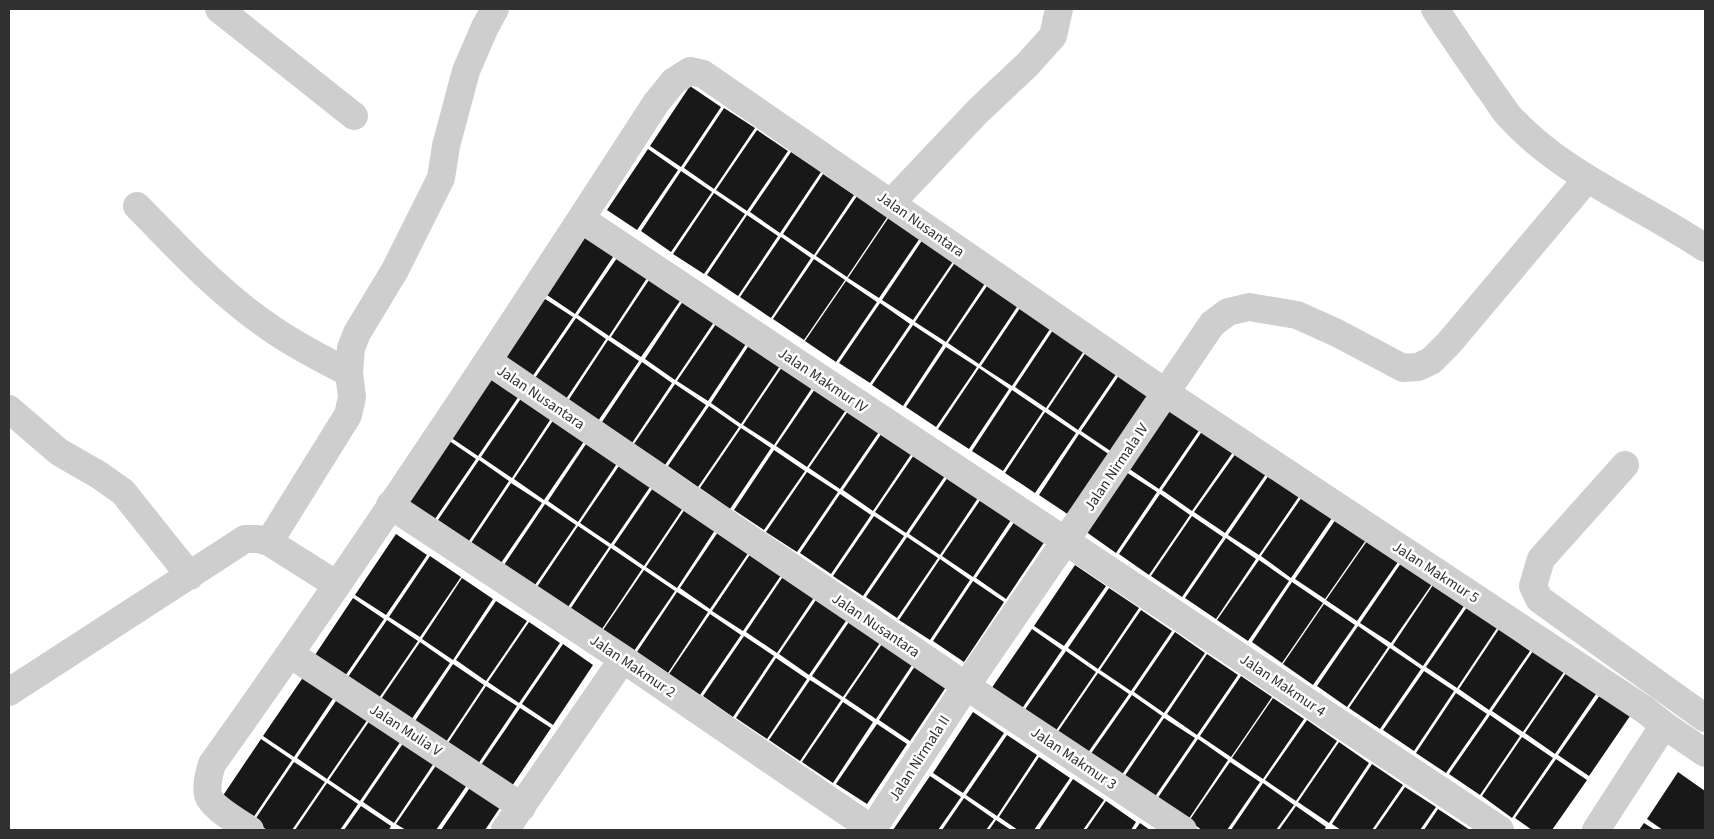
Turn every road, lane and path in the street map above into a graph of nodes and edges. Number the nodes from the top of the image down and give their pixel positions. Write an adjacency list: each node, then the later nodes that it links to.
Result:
1 (219, 9): 5 (street)
2 (496, 9): 12 (street)
3 (1059, 9): 7 (street)
4 (1435, 9): 6 (street)
5 (354, 116)
6 (1588, 179): 10 (street); 13 (street, Jalan Nirmala IV)
7 (891, 203): 9 (street, Jalan Nusantara); 13 (street, Jalan Nusantara)
8 (137, 206): 12 (street)
9 (581, 219): 11 (street); 17 (street, Jalan Makmur IV)
10 (1705, 248)
11 (488, 361): 16 (street); 23 (street, Jalan Nusantara)
12 (349, 372): 18 (street)
13 (1166, 393): 17 (street, Jalan Nirmala IV); 26 (street, Jalan Makmur 5)
14 (9, 409): 19 (street)
15 (1625, 465): 25 (street)
16 (390, 505): 20 (street); 22 (street, Jalan Makmur 2)
17 (1066, 540): 23 (street, Jalan Nirmala IV); 33 (street, Jalan Makmur 4)
18 (269, 542): 19 (street); 20 (street)
19 (190, 576): 24 (street)
20 (337, 586): 21 (street)
21 (290, 654): 28 (street, Jalan Mulia V); 29 (street)
22 (623, 659): 28 (street); 31 (street, Jalan Makmur 2)
23 (966, 686): 31 (street, Jalan Nirmala II); 32 (street, Jalan Makmur 3)
24 (9, 692)
25 (1698, 713): 26 (street)
26 (1668, 728): 27 (street, Jalan Makmur 5); 34 (street)
27 (1705, 753)
28 (522, 807): 30 (street)
29 (250, 830)
30 (505, 830)
31 (873, 830)
32 (1183, 830)
33 (1500, 830)
34 (1596, 830)

